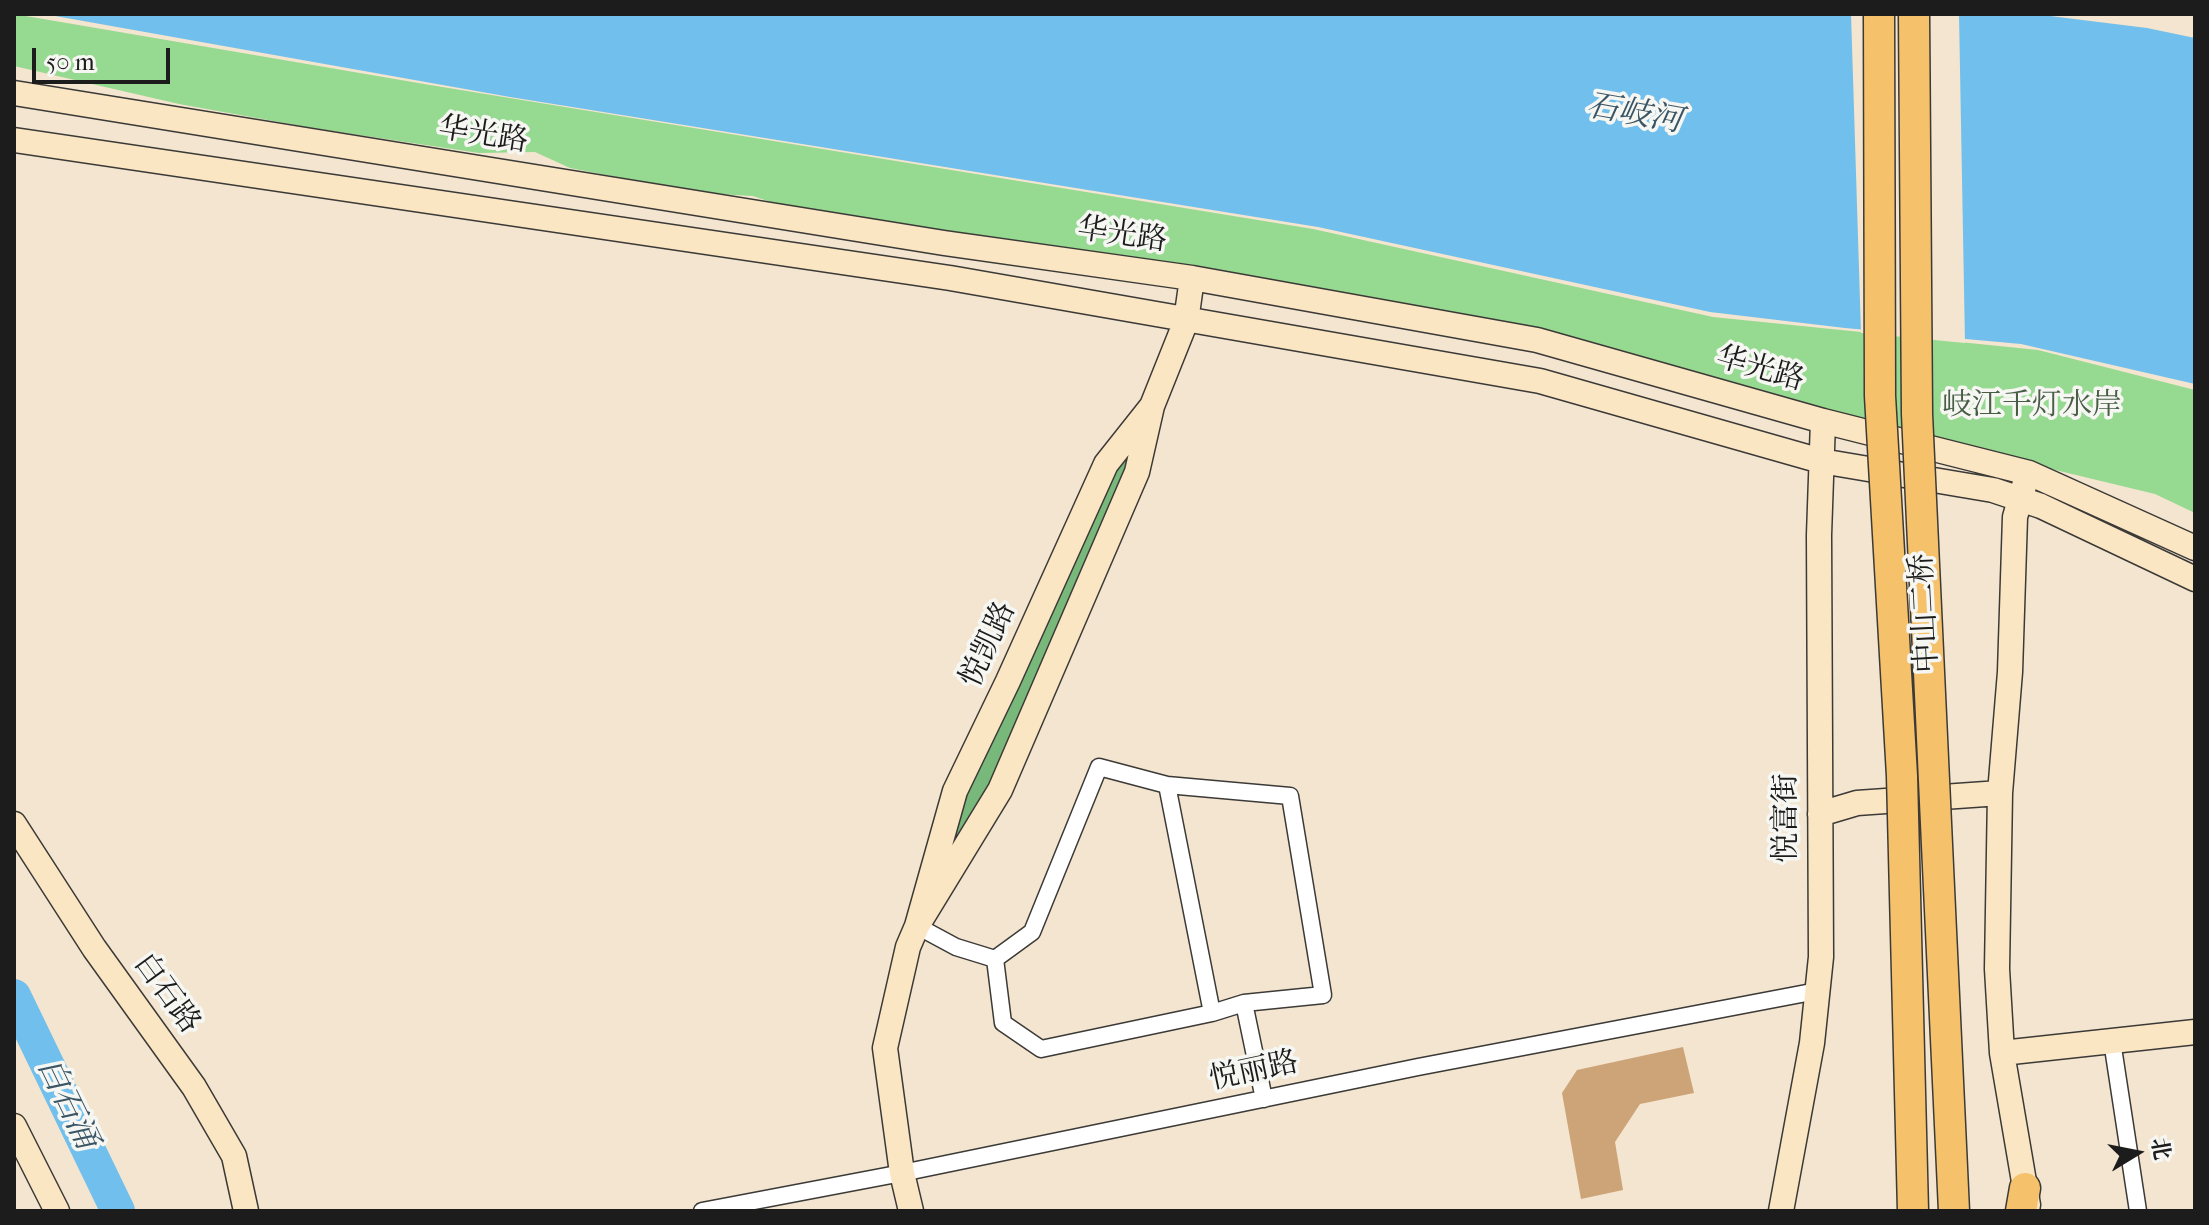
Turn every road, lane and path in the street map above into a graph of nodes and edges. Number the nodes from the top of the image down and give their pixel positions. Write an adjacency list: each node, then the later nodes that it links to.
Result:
1 (1879, 14): 35 (highway, 中山二桥, bridge)
2 (1914, 14): 36 (highway, 中山二桥, bridge)
3 (14, 93): 5 (main road, 华光路)
4 (14, 140): 6 (main road)
5 (1192, 278): 6 (main road, 悦凯路); 8 (main road, 华光路)
6 (1186, 321): 7 (main road, 悦凯路); 9 (main road)
7 (1152, 406): 18 (main road, 悦凯路); 18 (main road, 悦凯路)
8 (1823, 421): 9 (main road, 悦富街); 10 (main road, 华光路)
9 (1821, 461): 11 (main road); 16 (main road, 悦富街)
10 (2029, 473): 11 (main road); 12 (main road, 华光路)
11 (2019, 499): 13 (main road); 15 (main road)
12 (2195, 548)
13 (2195, 579)
14 (1167, 785): 19 (street); 21 (street); 22 (street)
15 (2000, 793): 16 (main road); 25 (main road)
16 (1820, 814): 20 (main road, 悦富街)
17 (14, 824): 31 (main road, 白石路)
18 (917, 926): 19 (street); 28 (main road, 悦凯路)
19 (995, 959): 22 (street)
20 (1817, 991): 26 (street, 悦丽路); 34 (main road, 悦富街)
21 (1244, 1003): 22 (street); 26 (street)
22 (1212, 1013)
23 (2195, 1032): 24 (main road)
24 (2112, 1041): 25 (main road); 37 (street)
25 (2002, 1053): 29 (main road)
26 (1264, 1099): 28 (street, 悦丽路)
27 (14, 1126): 30 (main road)
28 (902, 1173): 32 (street, 悦丽路); 33 (main road, 悦凯路)
29 (2025, 1203)
30 (57, 1211)
31 (246, 1211)
32 (702, 1211)
33 (911, 1211)
34 (1781, 1211)
35 (1913, 1211)
36 (1954, 1211)
37 (2138, 1211)

